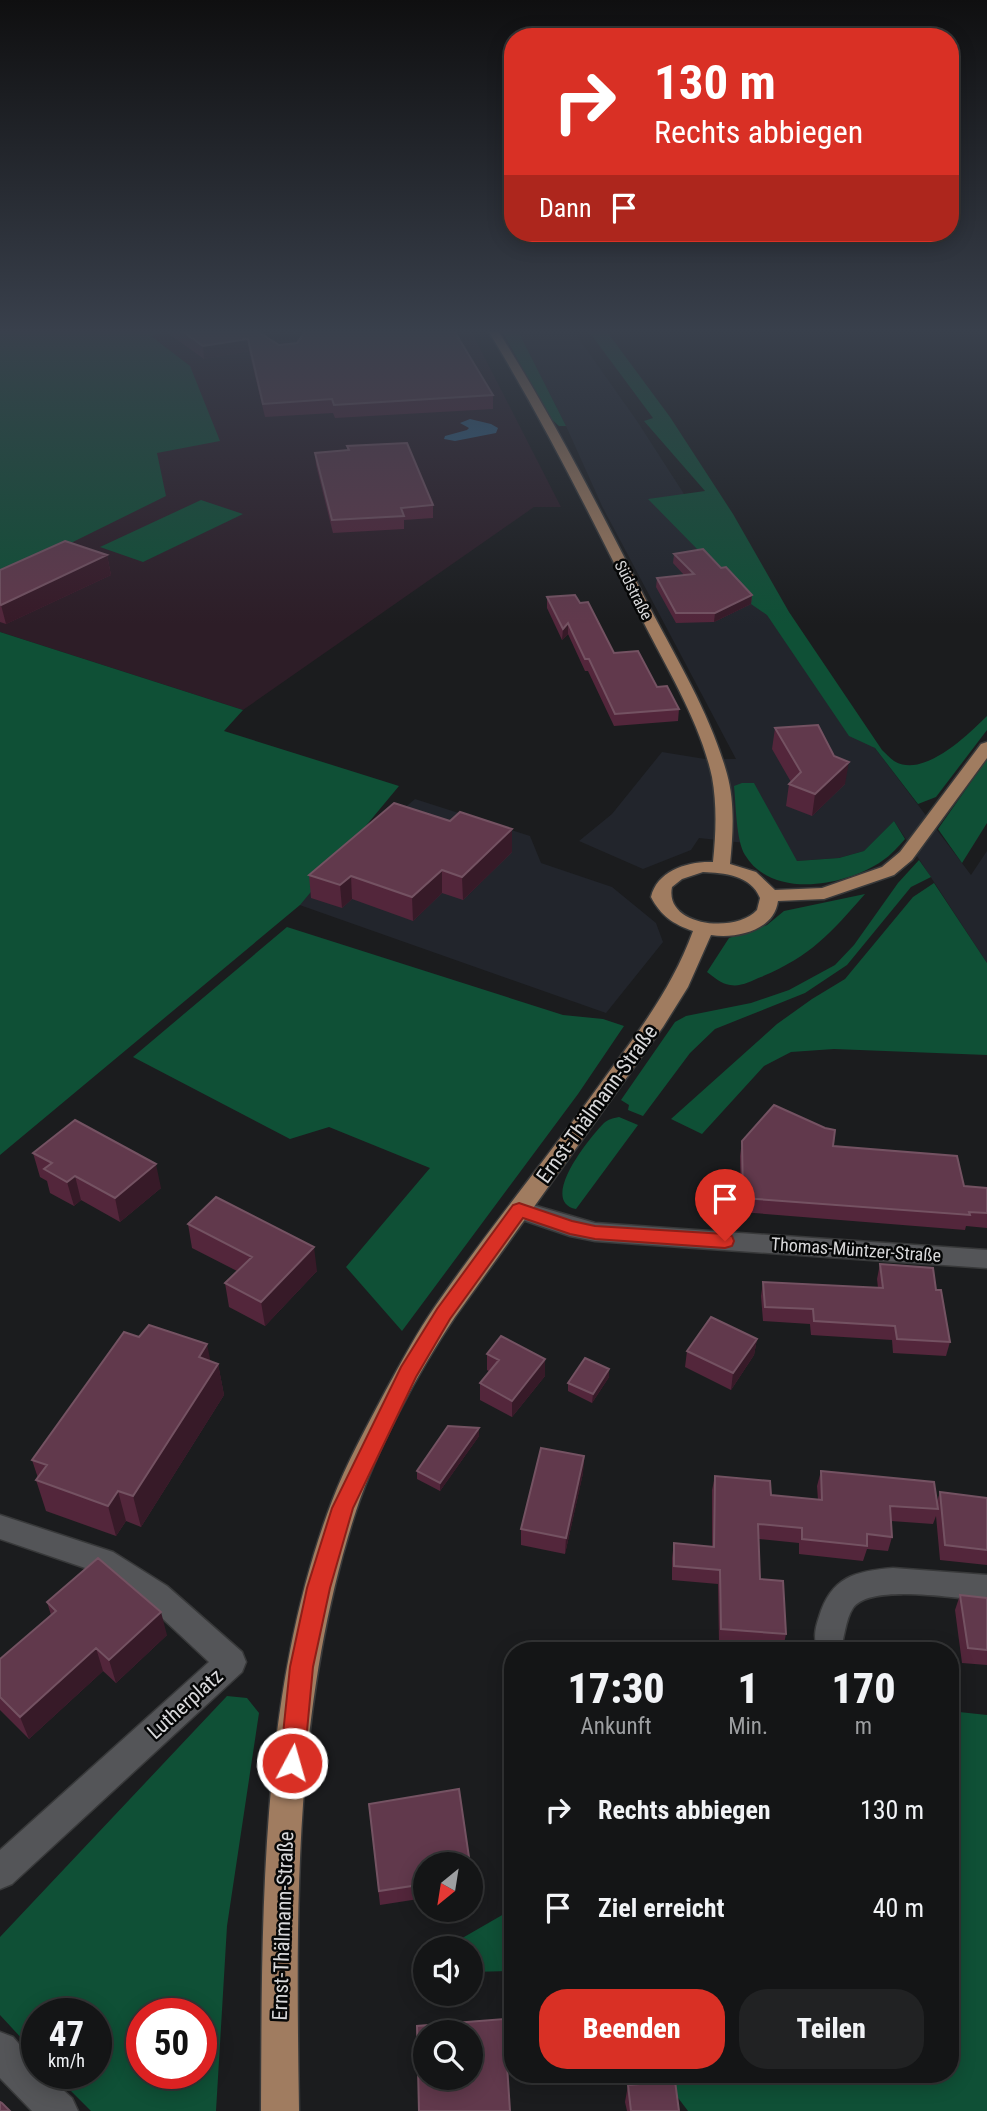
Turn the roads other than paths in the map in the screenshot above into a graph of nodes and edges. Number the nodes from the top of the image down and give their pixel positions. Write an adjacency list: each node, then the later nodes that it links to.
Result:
1 (548, 428): 3 (main road, Südstraße)
2 (987, 747): 4 (main road)
3 (720, 867): 4 (main road); 5 (main road)
4 (768, 896): 5 (main road)
5 (703, 929): 6 (main road, Ernst-Thälmann-Straße)
6 (519, 1210): 7 (street, Thomas-Müntzer-Straße); 14 (main road, Ernst-Thälmann-Straße)
7 (987, 1259)
8 (0, 1527): 11 (street, Lutherplatz)
9 (987, 1588): 10 (street)
10 (829, 1640)
11 (0, 1872)
12 (0, 2050): 13 (street)
13 (59, 2111)
14 (280, 2111)

